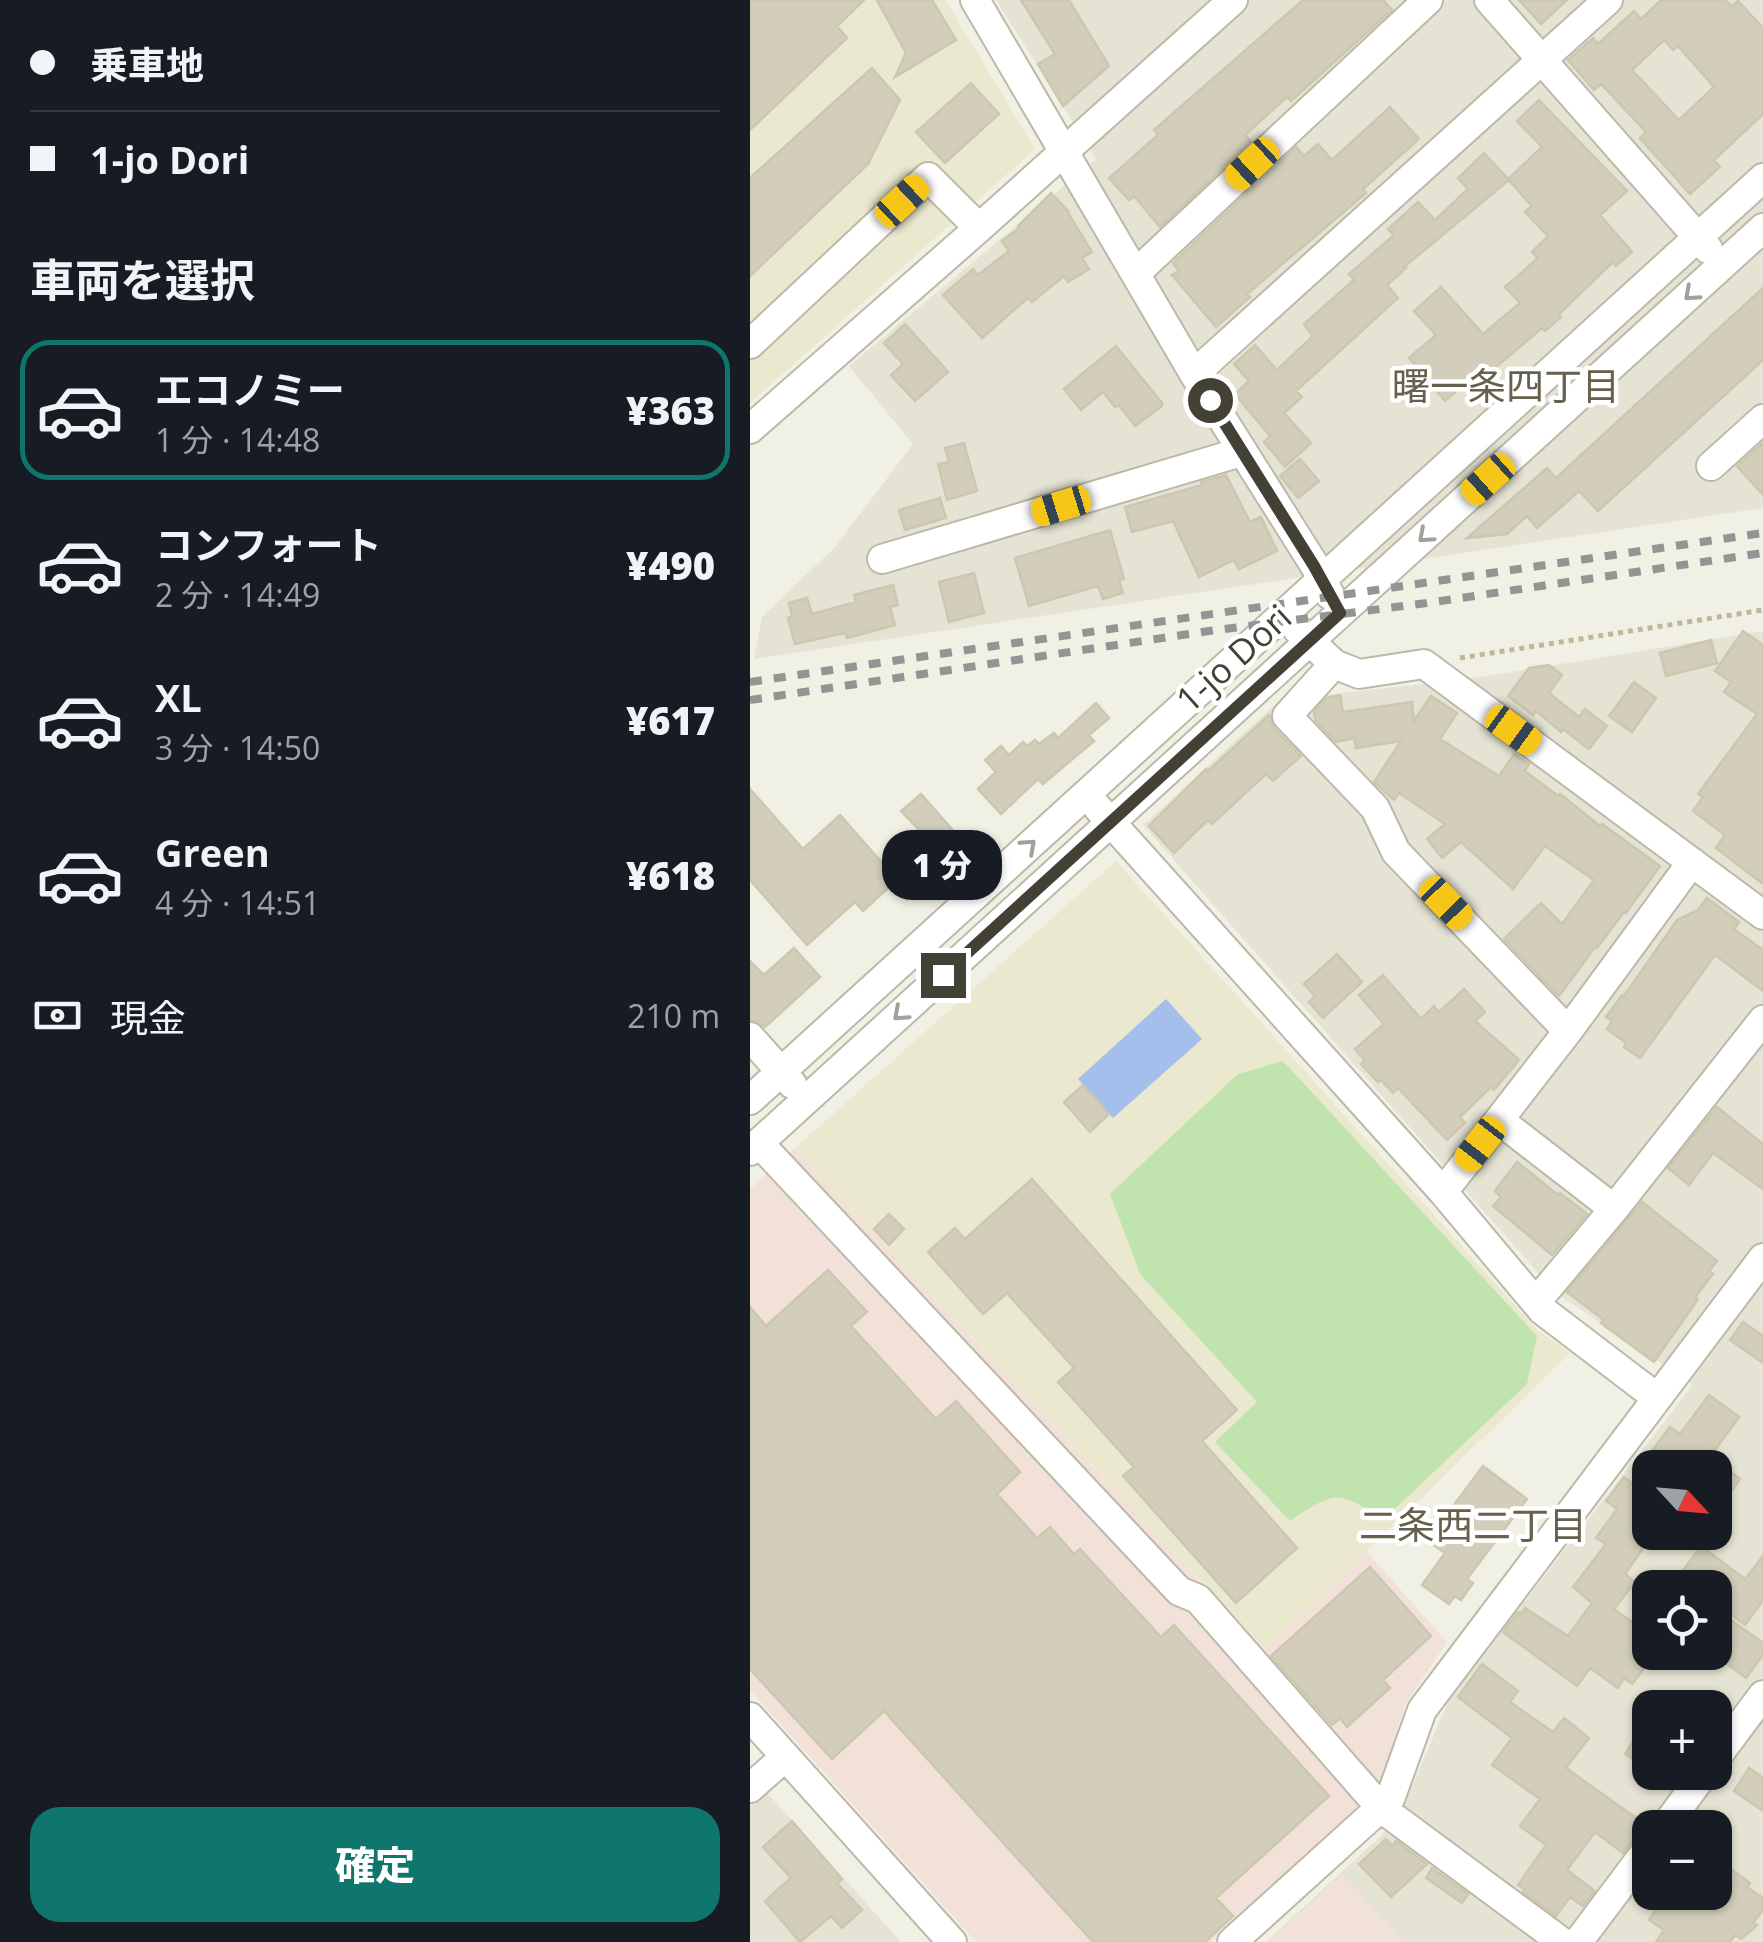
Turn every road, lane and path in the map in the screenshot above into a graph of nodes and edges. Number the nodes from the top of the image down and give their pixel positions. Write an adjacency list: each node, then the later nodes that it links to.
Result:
1 (974, 0): 7 (street)
2 (1233, 0): 7 (street)
3 (1428, 0): 13 (street)
4 (1489, 0): 6 (street)
5 (1608, 0): 6 (street)
6 (1543, 59): 11 (street); 15 (street)
7 (1065, 151): 9 (street); 13 (street)
8 (1763, 178): 11 (street, 1-jo Dori)
9 (979, 228): 14 (street); 17 (street)
10 (1763, 228): 12 (street, 1-jo Dori)
11 (1698, 238): 12 (street); 21 (street, 1-jo Dori)
12 (1723, 264): 23 (street, 1-jo Dori, one-way to 23)
13 (1136, 274): 15 (street)
14 (750, 344)
15 (1194, 374): 18 (street)
16 (1763, 419): 19 (street)
17 (750, 429)
18 (1241, 452): 20 (street); 21 (street)
19 (1710, 466)
20 (882, 560)
21 (1321, 580): 23 (street); 24 (street, 1-jo Dori)
22 (1763, 610): 27 (path)
23 (1340, 613): 25 (street, 1-jo Dori)
24 (1283, 615): 25 (street); 28 (street, 1-jo Dori)
25 (1309, 642): 26 (street); 29 (street, 1-jo Dori)
26 (1334, 664): 27 (street); 33 (street)
27 (1424, 664): 30 (street)
28 (1086, 795): 29 (street); 35 (street, 1-jo Dori, one-way to 28)
29 (1111, 822): 37 (street, 1-jo Dori, one-way to 37); 40 (street)
30 (1692, 862): 31 (street); 33 (street)
31 (1763, 915)
32 (1763, 1020): 41 (street)
33 (1568, 1031): 38 (street)
34 (750, 1036): 35 (street)
35 (781, 1072): 36 (street, 1-jo Dori); 37 (street)
36 (750, 1100)
37 (806, 1100): 39 (street, 1-jo Dori)
38 (1499, 1120): 40 (street); 41 (street)
39 (754, 1147): 50 (street)
40 (1443, 1192): 43 (street)
41 (1614, 1208): 43 (street)
42 (1763, 1258): 44 (street)
43 (1536, 1302): 44 (street)
44 (1656, 1397): 50 (street)
45 (1763, 1695): 47 (street)
46 (750, 1718): 48 (street)
47 (1732, 1736)
48 (785, 1756): 49 (street); 52 (street)
49 (750, 1788)
50 (1380, 1808): 53 (street); 54 (street)
51 (1632, 1870): 55 (street)
52 (946, 1940)
53 (1232, 1942)
54 (1562, 1942)
55 (1578, 1942)

